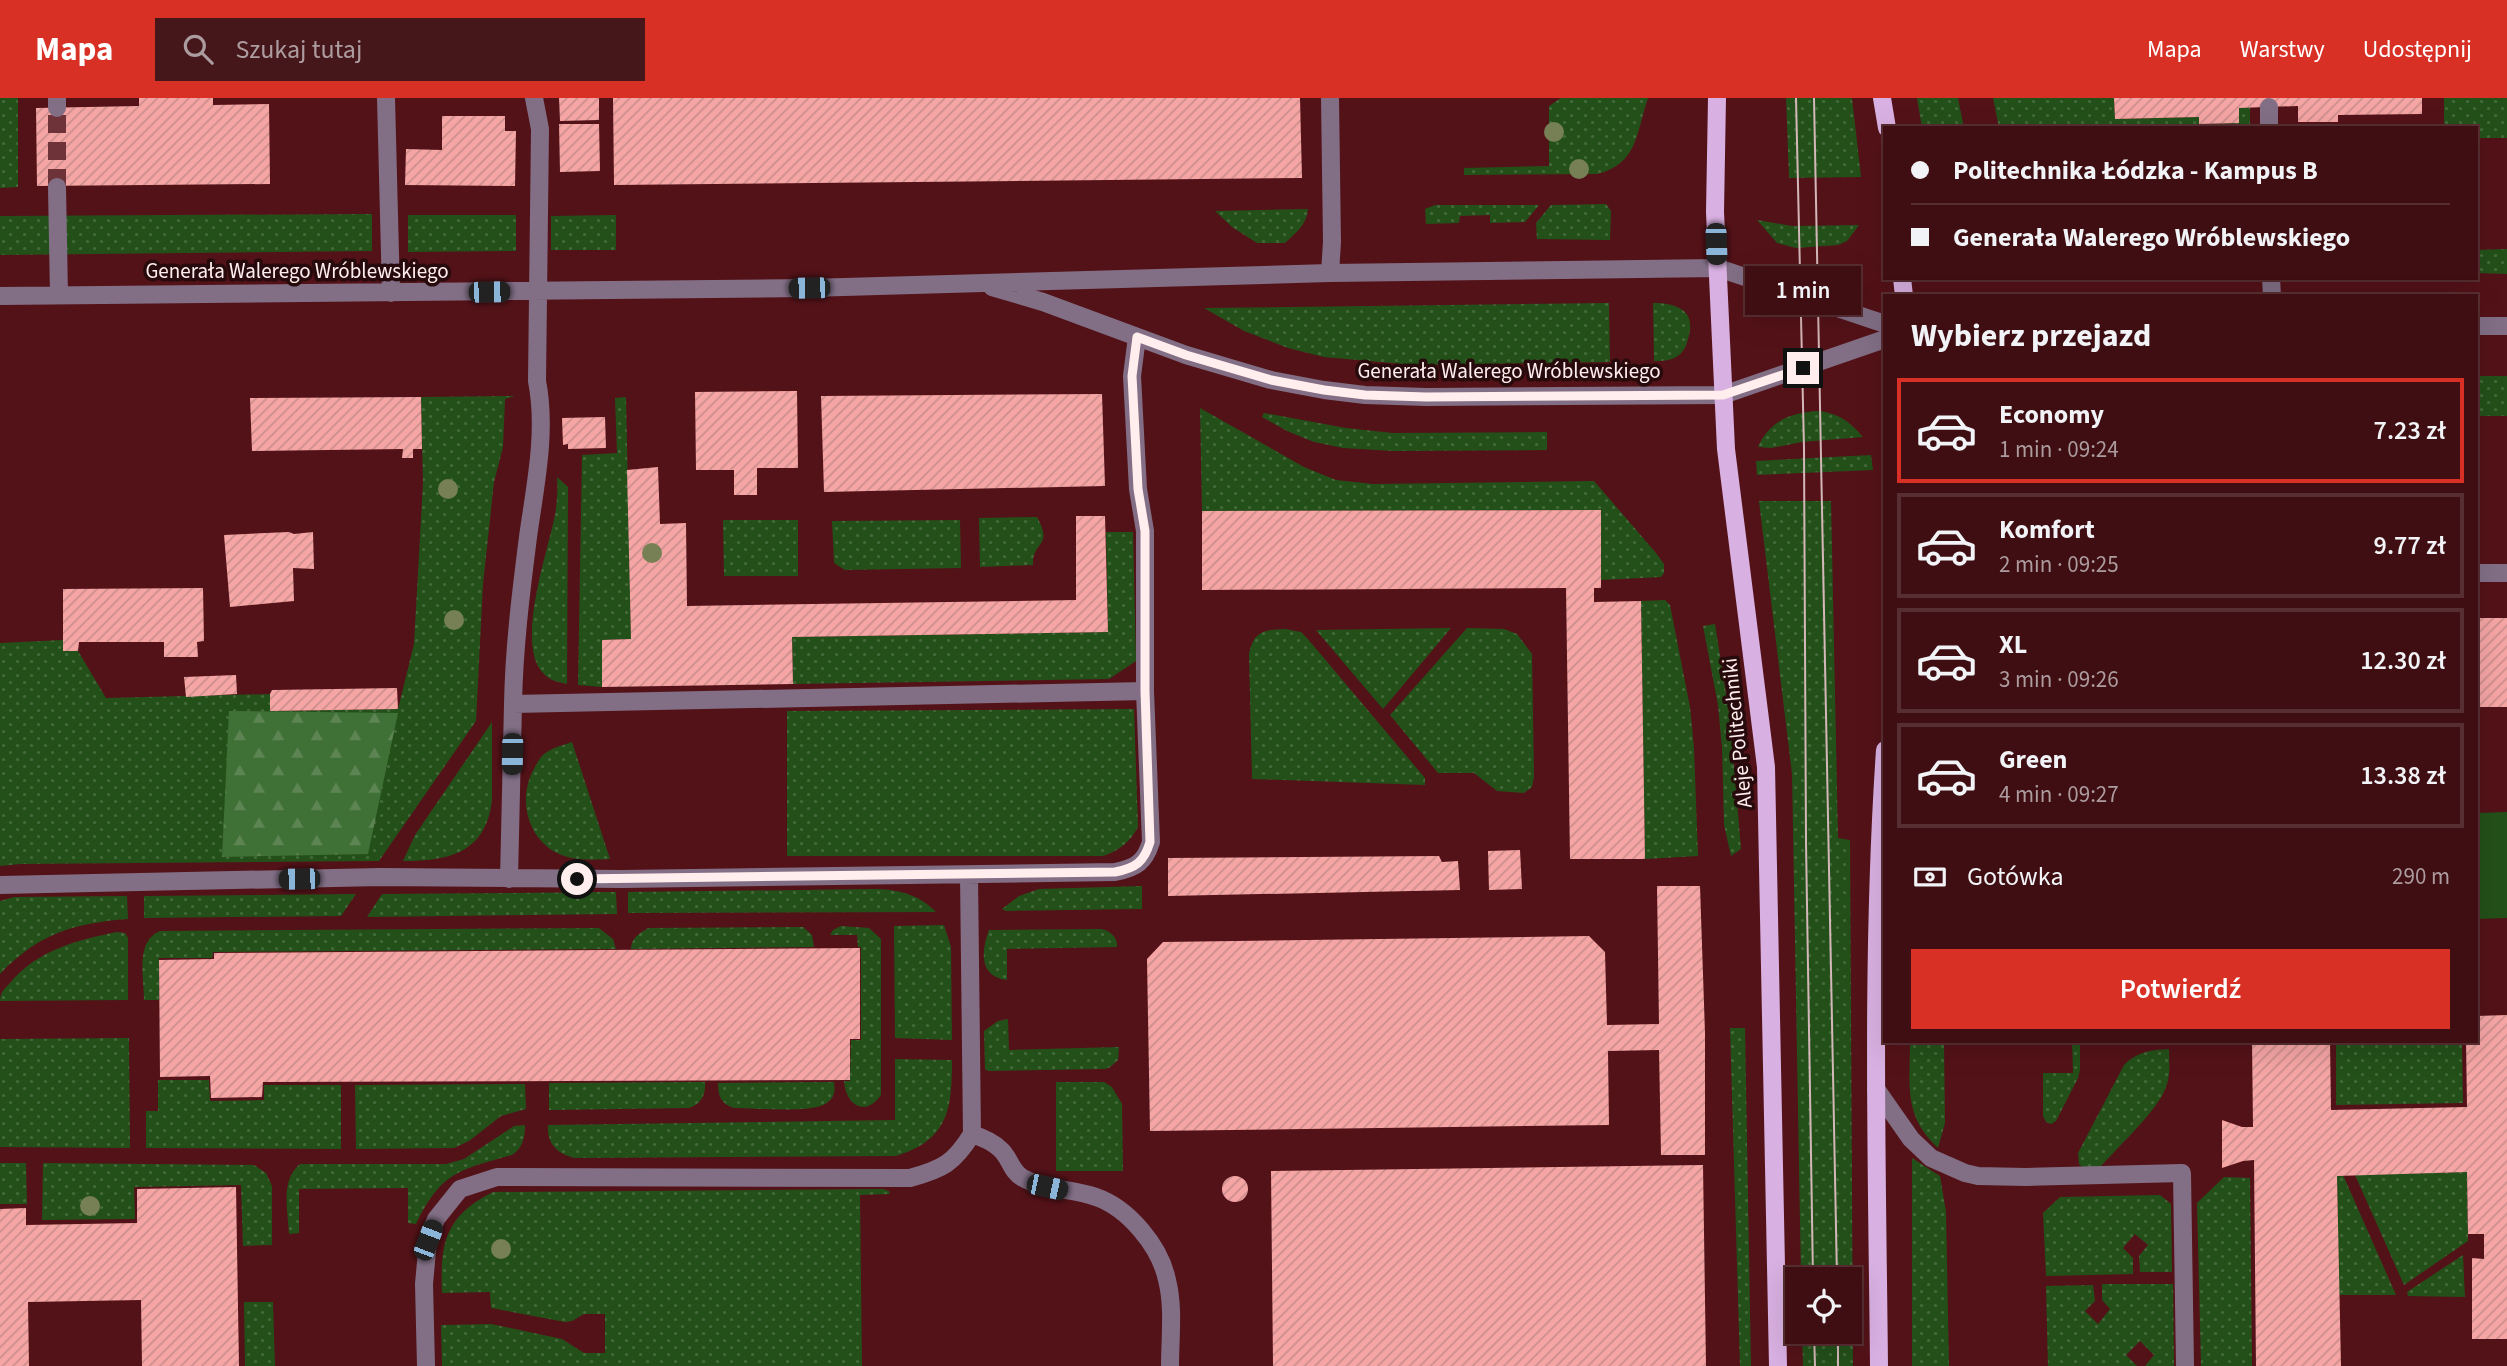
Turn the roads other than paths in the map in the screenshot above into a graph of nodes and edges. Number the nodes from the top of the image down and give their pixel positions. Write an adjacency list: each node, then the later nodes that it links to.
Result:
1 (386, 98): 14 (street)
2 (534, 98): 13 (street)
3 (1330, 98): 11 (street)
4 (1717, 98): 10 (main road, Aleje Politechniki)
5 (1882, 98): 7 (main road)
6 (2269, 107): 8 (street)
7 (1887, 126)
8 (2269, 126)
9 (57, 187): 15 (street)
10 (1717, 268): 11 (street, Generała Walerego Wróblewskiego); 17 (street, Generała Walerego Wróblewskiego); 22 (main road, Aleje Politechniki)
11 (1330, 273): 12 (street, Generała Walerego Wróblewskiego)
12 (971, 282): 13 (street, Generała Walerego Wróblewskiego); 20 (street, Generała Walerego Wróblewskiego)
13 (538, 291): 14 (street, Generała Walerego Wróblewskiego); 26 (street)
14 (391, 293): 15 (street, Generała Walerego Wróblewskiego)
15 (59, 295): 16 (street, Generała Walerego Wróblewskiego)
16 (0, 296)
17 (1883, 323)
18 (2478, 326): 19 (street)
19 (2507, 326)
20 (1137, 337): 22 (street, Generała Walerego Wróblewskiego); 25 (street)
21 (1883, 340): 22 (street, Generała Walerego Wróblewskiego)
22 (1723, 395): 35 (main road, Aleje Politechniki)
23 (2478, 573): 24 (street)
24 (2507, 573)
25 (1145, 691): 26 (street); 28 (street)
26 (513, 704): 29 (street)
27 (1883, 777): 31 (main road)
28 (969, 875): 29 (street); 32 (street)
29 (509, 880): 30 (street)
30 (0, 885)
31 (1876, 1089): 36 (main road); 37 (street)
32 (972, 1134): 33 (street); 34 (street)
33 (426, 1366)
34 (1170, 1366)
35 (1778, 1366)
36 (1879, 1366)
37 (2185, 1366)

